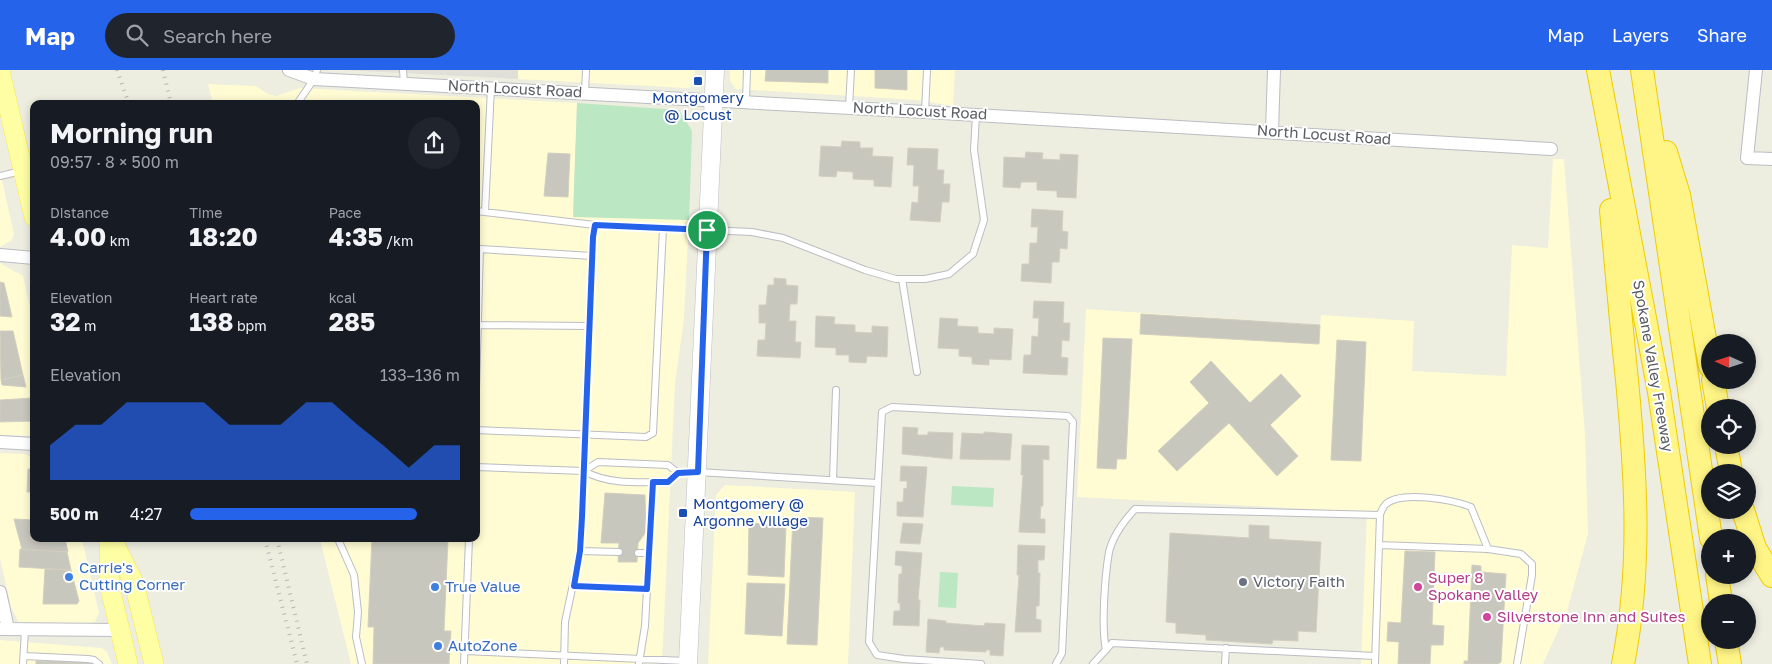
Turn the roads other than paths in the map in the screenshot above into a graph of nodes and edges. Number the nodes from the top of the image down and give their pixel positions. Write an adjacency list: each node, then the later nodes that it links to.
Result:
1 (290, 70): 12 (street, North Locust Road)
2 (403, 70): 14 (lane)
3 (586, 70): 16 (lane)
4 (715, 70): 18 (main road)
5 (748, 70): 19 (lane)
6 (851, 70): 20 (lane)
7 (927, 70): 21 (lane)
8 (1274, 70): 23 (street)
9 (1643, 70): 41 (highway); 57 (highway, Spokane Valley Freeway)
10 (1756, 70): 25 (street)
11 (0, 71): 26 (main road)
12 (316, 75): 14 (street, North Locust Road); 17 (lane)
13 (1599, 76): 98 (highway); 99 (highway, Spokane Valley Freeway)
14 (404, 83): 15 (street, North Locust Road)
15 (491, 88): 16 (street, North Locust Road); 30 (lane)
16 (585, 93): 18 (street, North Locust Road)
17 (300, 100)
18 (714, 100): 19 (street, North Locust Road); 33 (main road)
19 (746, 102): 20 (street, North Locust Road)
20 (849, 107): 21 (street, North Locust Road)
21 (925, 112): 22 (street, North Locust Road)
22 (976, 114): 23 (street, North Locust Road); 38 (lane)
23 (1272, 132): 24 (street, North Locust Road)
24 (1551, 149)
25 (1772, 159)
26 (23, 170): 27 (lane); 28 (main road)
27 (0, 176)
28 (30, 200)
29 (480, 211): 30 (lane)
30 (484, 211): 31 (lane)
31 (595, 225): 32 (lane); 36 (lane)
32 (664, 228): 33 (lane); 45 (lane)
33 (707, 230): 38 (lane); 50 (main road)
34 (480, 250): 36 (lane)
35 (0, 255): 37 (street)
36 (592, 256): 40 (lane)
37 (30, 258)
38 (902, 279): 42 (lane)
39 (480, 325): 40 (lane)
40 (589, 326): 45 (lane)
41 (1704, 334)
42 (918, 372)
43 (836, 390): 52 (lane)
44 (480, 430): 45 (lane)
45 (585, 434): 49 (lane)
46 (0, 442): 47 (street)
47 (30, 444)
48 (480, 467): 49 (lane)
49 (584, 471): 51 (lane); 53 (lane); 64 (lane)
50 (698, 472): 51 (lane); 52 (lane); 84 (main road)
51 (678, 473): 53 (lane)
52 (833, 480): 54 (lane)
53 (653, 482): 67 (lane)
54 (877, 483): 92 (lane); 93 (lane)
55 (1380, 514): 62 (lane); 63 (lane); 77 (lane)
56 (1746, 519): 68 (highway)
57 (1710, 529)
58 (111, 542): 74 (main road)
59 (113, 542): 88 (main road)
60 (339, 542): 89 (lane)
61 (469, 542): 78 (lane)
62 (1379, 545): 63 (lane); 81 (lane)
63 (1488, 550): 97 (lane)
64 (580, 551): 65 (lane); 69 (lane)
65 (619, 552)
66 (638, 553): 67 (lane)
67 (649, 553): 70 (lane)
68 (1772, 576)
69 (574, 586): 70 (lane); 79 (lane)
70 (647, 589): 83 (lane)
71 (0, 592): 72 (street)
72 (4, 629): 73 (street)
73 (25, 630): 74 (street); 80 (lane)
74 (120, 630): 87 (main road)
75 (1226, 648): 77 (lane); 81 (lane); 95 (lane)
76 (1728, 649): 100 (highway)
77 (1106, 650): 94 (lane)
78 (465, 651): 79 (lane); 90 (lane)
79 (564, 655): 82 (lane); 91 (lane)
80 (24, 656): 85 (lane); 86 (lane)
81 (1375, 656): 96 (lane)
82 (590, 661): 83 (lane)
83 (640, 662): 84 (lane)
84 (688, 663)
85 (23, 664)
86 (99, 664)
87 (128, 664)
88 (154, 664)
89 (362, 664)
90 (464, 664)
91 (564, 664)
92 (981, 664)
93 (1056, 664)
94 (1093, 664)
95 (1225, 664)
96 (1375, 664)
97 (1517, 664)
98 (1623, 664)
99 (1700, 664)
100 (1730, 664)

